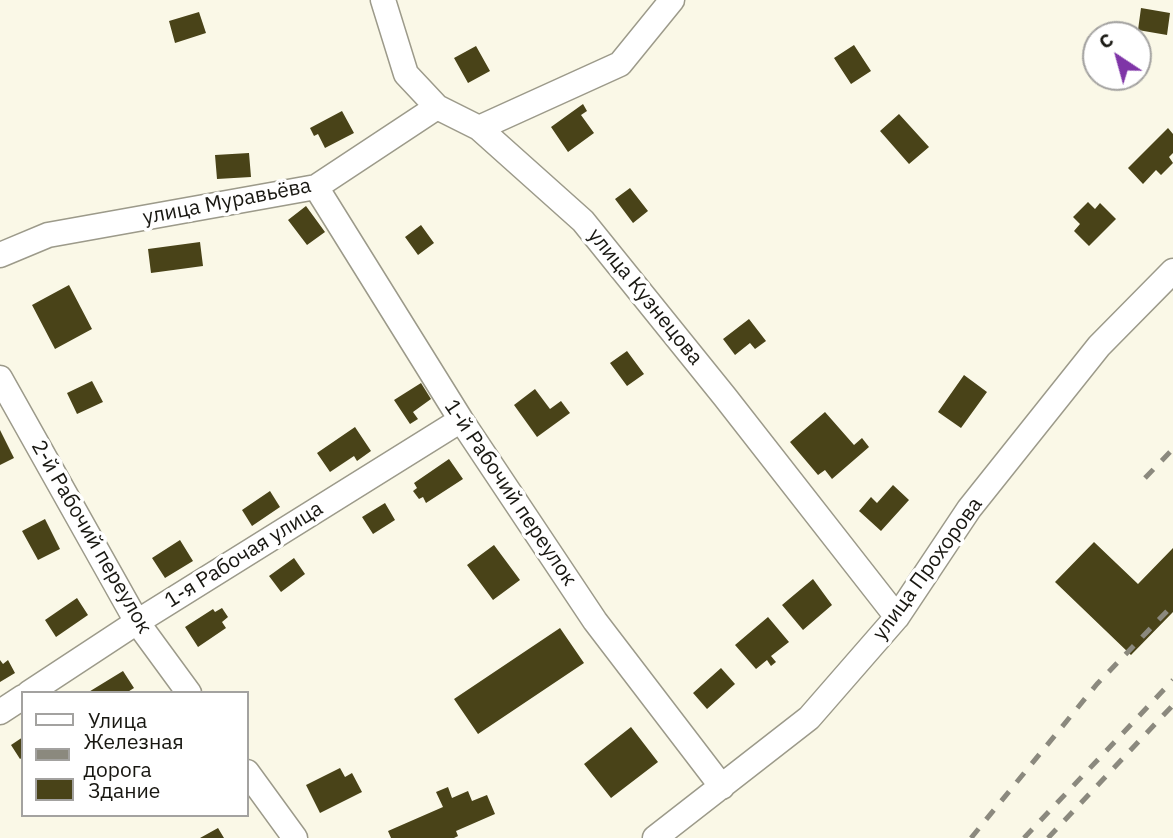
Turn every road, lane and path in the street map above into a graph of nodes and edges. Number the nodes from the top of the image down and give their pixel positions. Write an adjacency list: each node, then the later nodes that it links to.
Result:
1 (383, 0): 3 (street, улица Кузнецова)
2 (671, 0): 4 (street)
3 (437, 107): 4 (street, улица Кузнецова); 5 (street, улица Муравьёва)
4 (479, 128): 10 (street, улица Кузнецова)
5 (316, 187): 6 (street, улица Муравьёва); 9 (street, 1-й Рабочий переулок)
6 (0, 255)
7 (1173, 271): 10 (street, улица Прохорова)
8 (0, 378): 11 (street, 2-й Рабочий переулок)
9 (461, 420): 11 (street, 1-я Рабочая улица); 17 (street, 1-й Рабочий переулок)
10 (897, 617): 17 (street, улица Прохорова)
11 (137, 622): 12 (street, 1-я Рабочая улица); 13 (street, 2-й Рабочий переулок)
12 (32, 691)
13 (187, 691)
14 (21, 698): 15 (street)
15 (0, 712)
16 (248, 773): 18 (street)
17 (722, 786): 19 (street, улица Прохорова)
18 (295, 838)
19 (655, 838)

